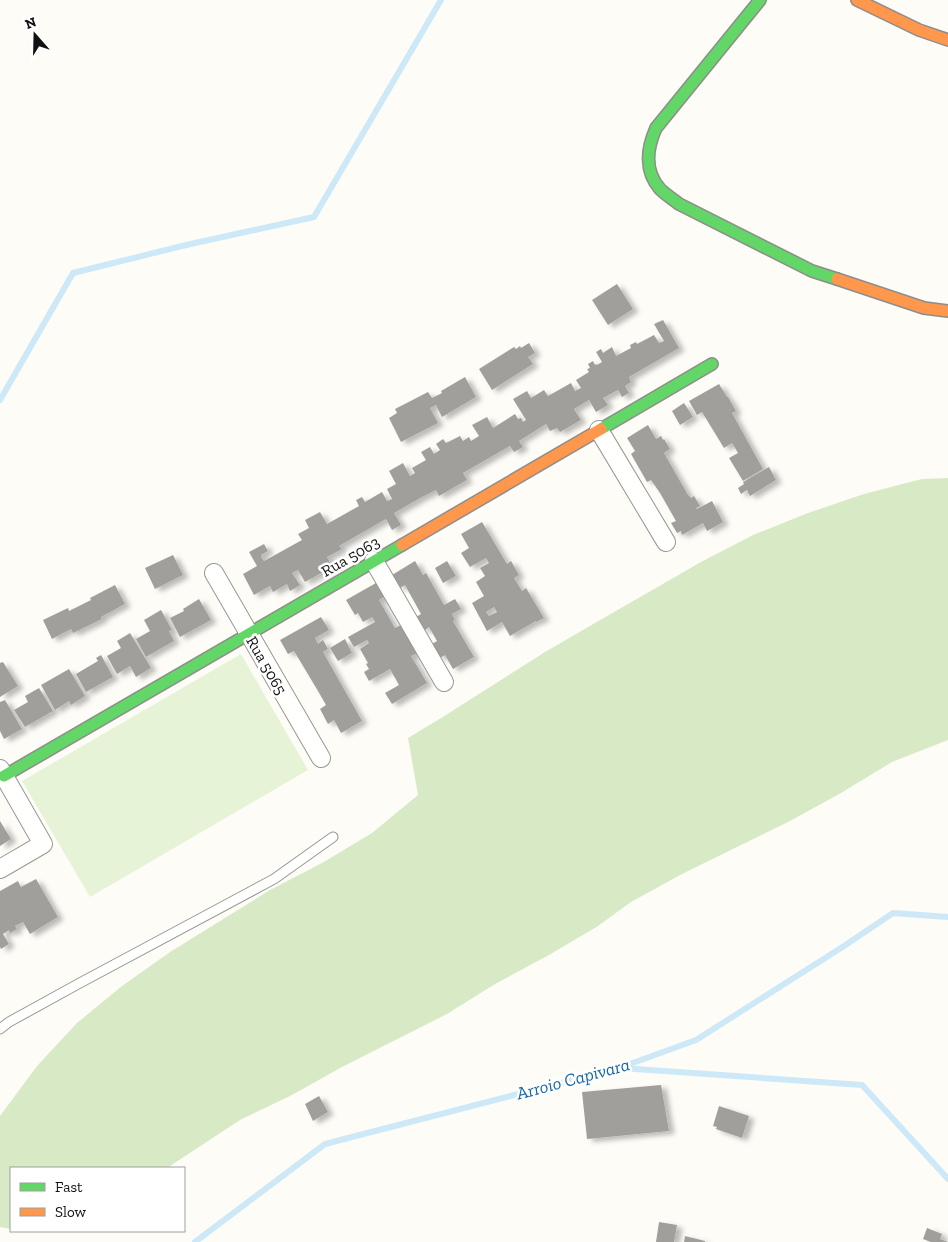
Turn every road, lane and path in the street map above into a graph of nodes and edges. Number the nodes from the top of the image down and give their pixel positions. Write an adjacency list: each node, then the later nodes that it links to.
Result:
1 (760, 0): 4 (street)
2 (857, 0): 3 (street)
3 (948, 40)
4 (948, 310)
5 (712, 364): 6 (street, Rua 5063)
6 (599, 430): 7 (street); 8 (street, Rua 5063)
7 (666, 542)
8 (374, 561): 10 (street, Rua 5063); 11 (street)
9 (214, 573): 10 (street, Rua 5065)
10 (249, 634): 12 (street, Rua 5065); 13 (street, Rua 5063)
11 (444, 682)
12 (320, 758)
13 (2, 772): 15 (street)
14 (334, 837): 16 (lane)
15 (0, 869)
16 (0, 1029)

